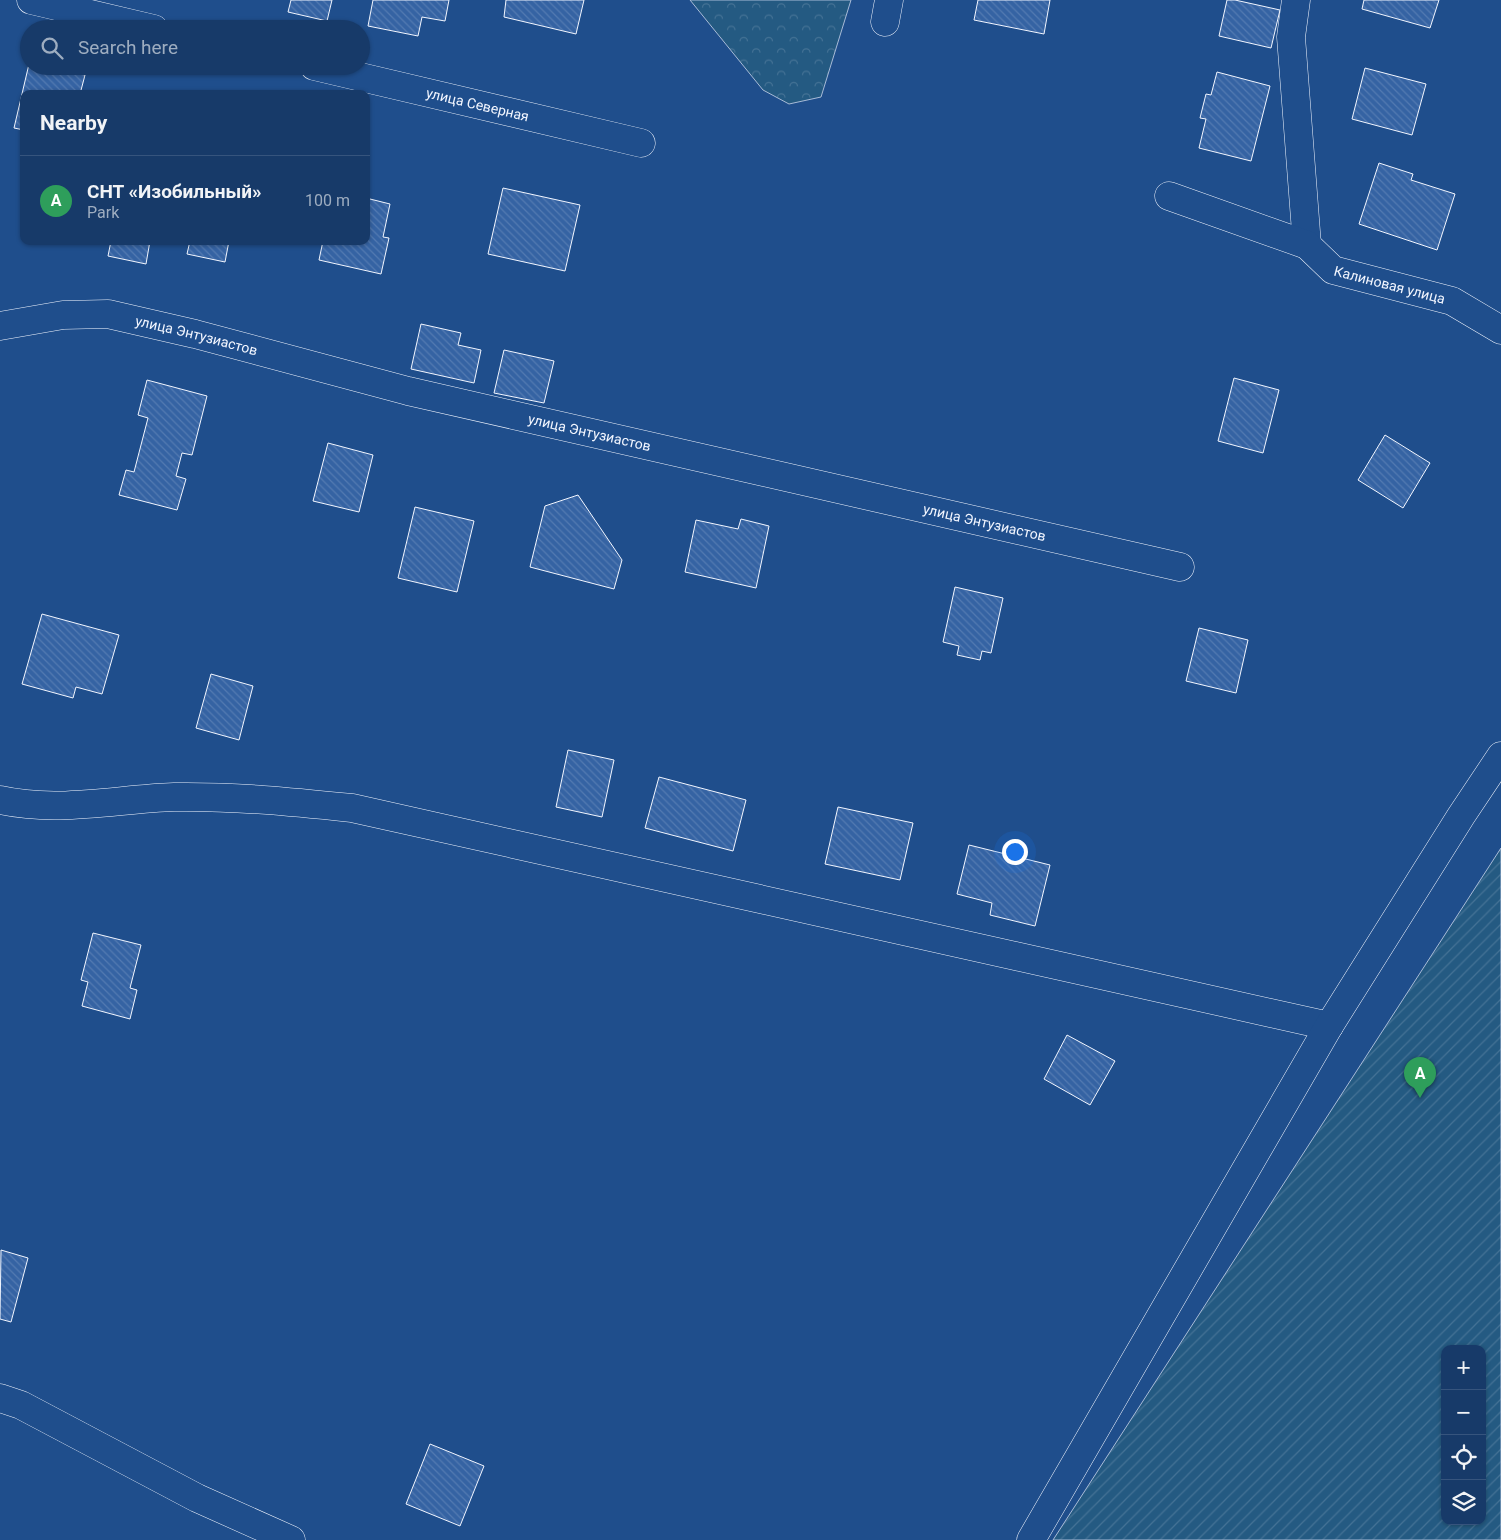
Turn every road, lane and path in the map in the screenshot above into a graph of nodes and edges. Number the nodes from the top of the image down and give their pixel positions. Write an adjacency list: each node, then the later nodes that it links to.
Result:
1 (31, 0): 3 (street)
2 (1296, 0): 7 (street)
3 (116, 20)
4 (352, 75): 5 (street, улица Северная)
5 (641, 143)
6 (1169, 196): 7 (street, Калиновая улица)
7 (1307, 245): 9 (street, Калиновая улица)
8 (0, 326): 10 (street, улица Энтузиастов)
9 (1501, 330)
10 (1180, 567)
11 (1501, 756): 13 (street)
12 (0, 800): 13 (street)
13 (1329, 1026): 16 (street)
14 (0, 1398): 15 (street)
15 (291, 1540)
16 (1031, 1540)

